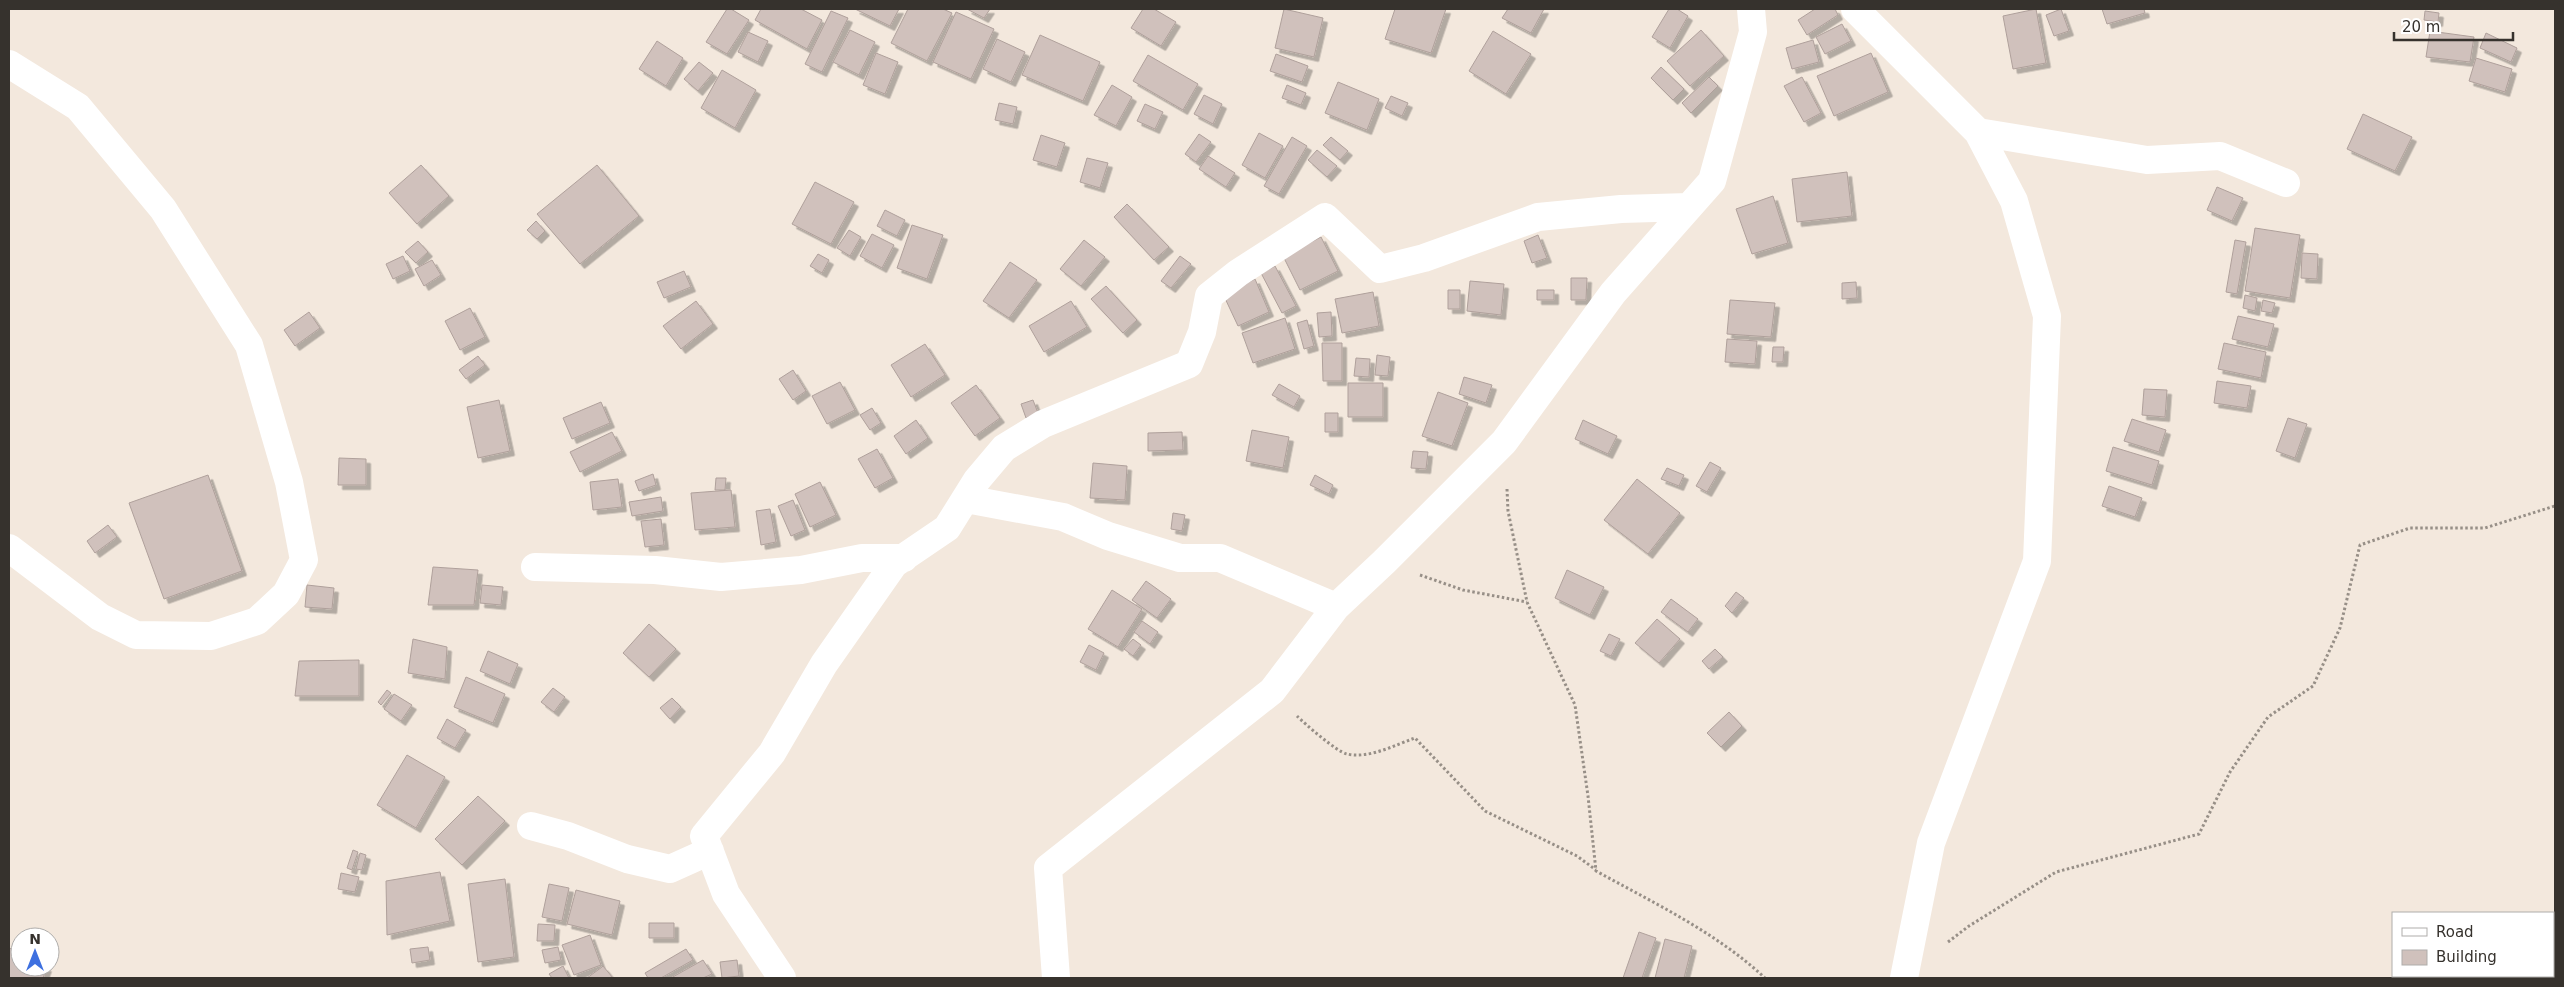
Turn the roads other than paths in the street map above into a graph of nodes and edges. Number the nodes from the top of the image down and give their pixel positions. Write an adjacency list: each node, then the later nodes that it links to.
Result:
1 (1751, 9): 6 (street)
2 (1855, 9): 4 (street)
3 (9, 64): 8 (street)
4 (1978, 132): 5 (street); 16 (street)
5 (2286, 182)
6 (1689, 207): 7 (street); 11 (street)
7 (966, 499): 9 (street); 11 (street)
8 (9, 548)
9 (904, 558): 10 (street); 13 (street)
10 (536, 567)
11 (1336, 607): 15 (street)
12 (531, 826): 13 (street)
13 (710, 851): 14 (street)
14 (782, 978)
15 (1056, 978)
16 (1904, 978)

